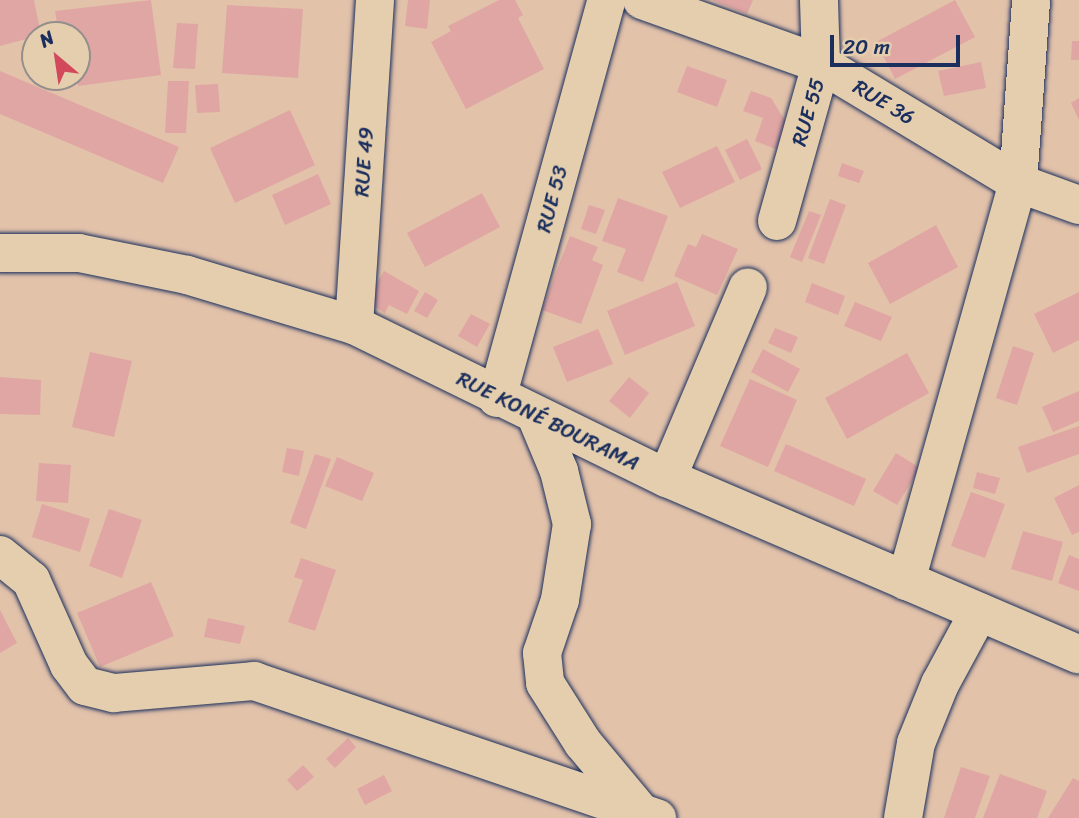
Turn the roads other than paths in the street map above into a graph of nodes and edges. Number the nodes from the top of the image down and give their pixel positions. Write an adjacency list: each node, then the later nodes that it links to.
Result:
1 (374, 0): 12 (main road, RUE 49)
2 (607, 0): 13 (main road, RUE 53)
3 (642, 0): 6 (main road, RUE 36)
4 (818, 0): 6 (main road, RUE 55)
5 (1031, 0): 7 (main road)
6 (821, 65): 7 (main road, RUE 36); 9 (main road, RUE 55)
7 (1018, 183): 8 (main road, RUE 36); 17 (main road)
8 (1079, 205)
9 (777, 221)
10 (0, 253): 12 (main road, RUE KONÉ BOURAMA)
11 (748, 287): 15 (main road)
12 (354, 325): 13 (main road, RUE KONÉ BOURAMA)
13 (497, 398): 14 (main road, RUE KONÉ BOURAMA)
14 (536, 416): 15 (main road, RUE KONÉ BOURAMA); 20 (main road)
15 (667, 478): 17 (main road, RUE KONÉ BOURAMA)
16 (0, 555): 20 (main road)
17 (906, 580): 18 (main road, RUE KONÉ BOURAMA)
18 (979, 612): 19 (main road, RUE KONÉ BOURAMA); 21 (main road)
19 (1079, 655)
20 (647, 814)
21 (903, 818)

